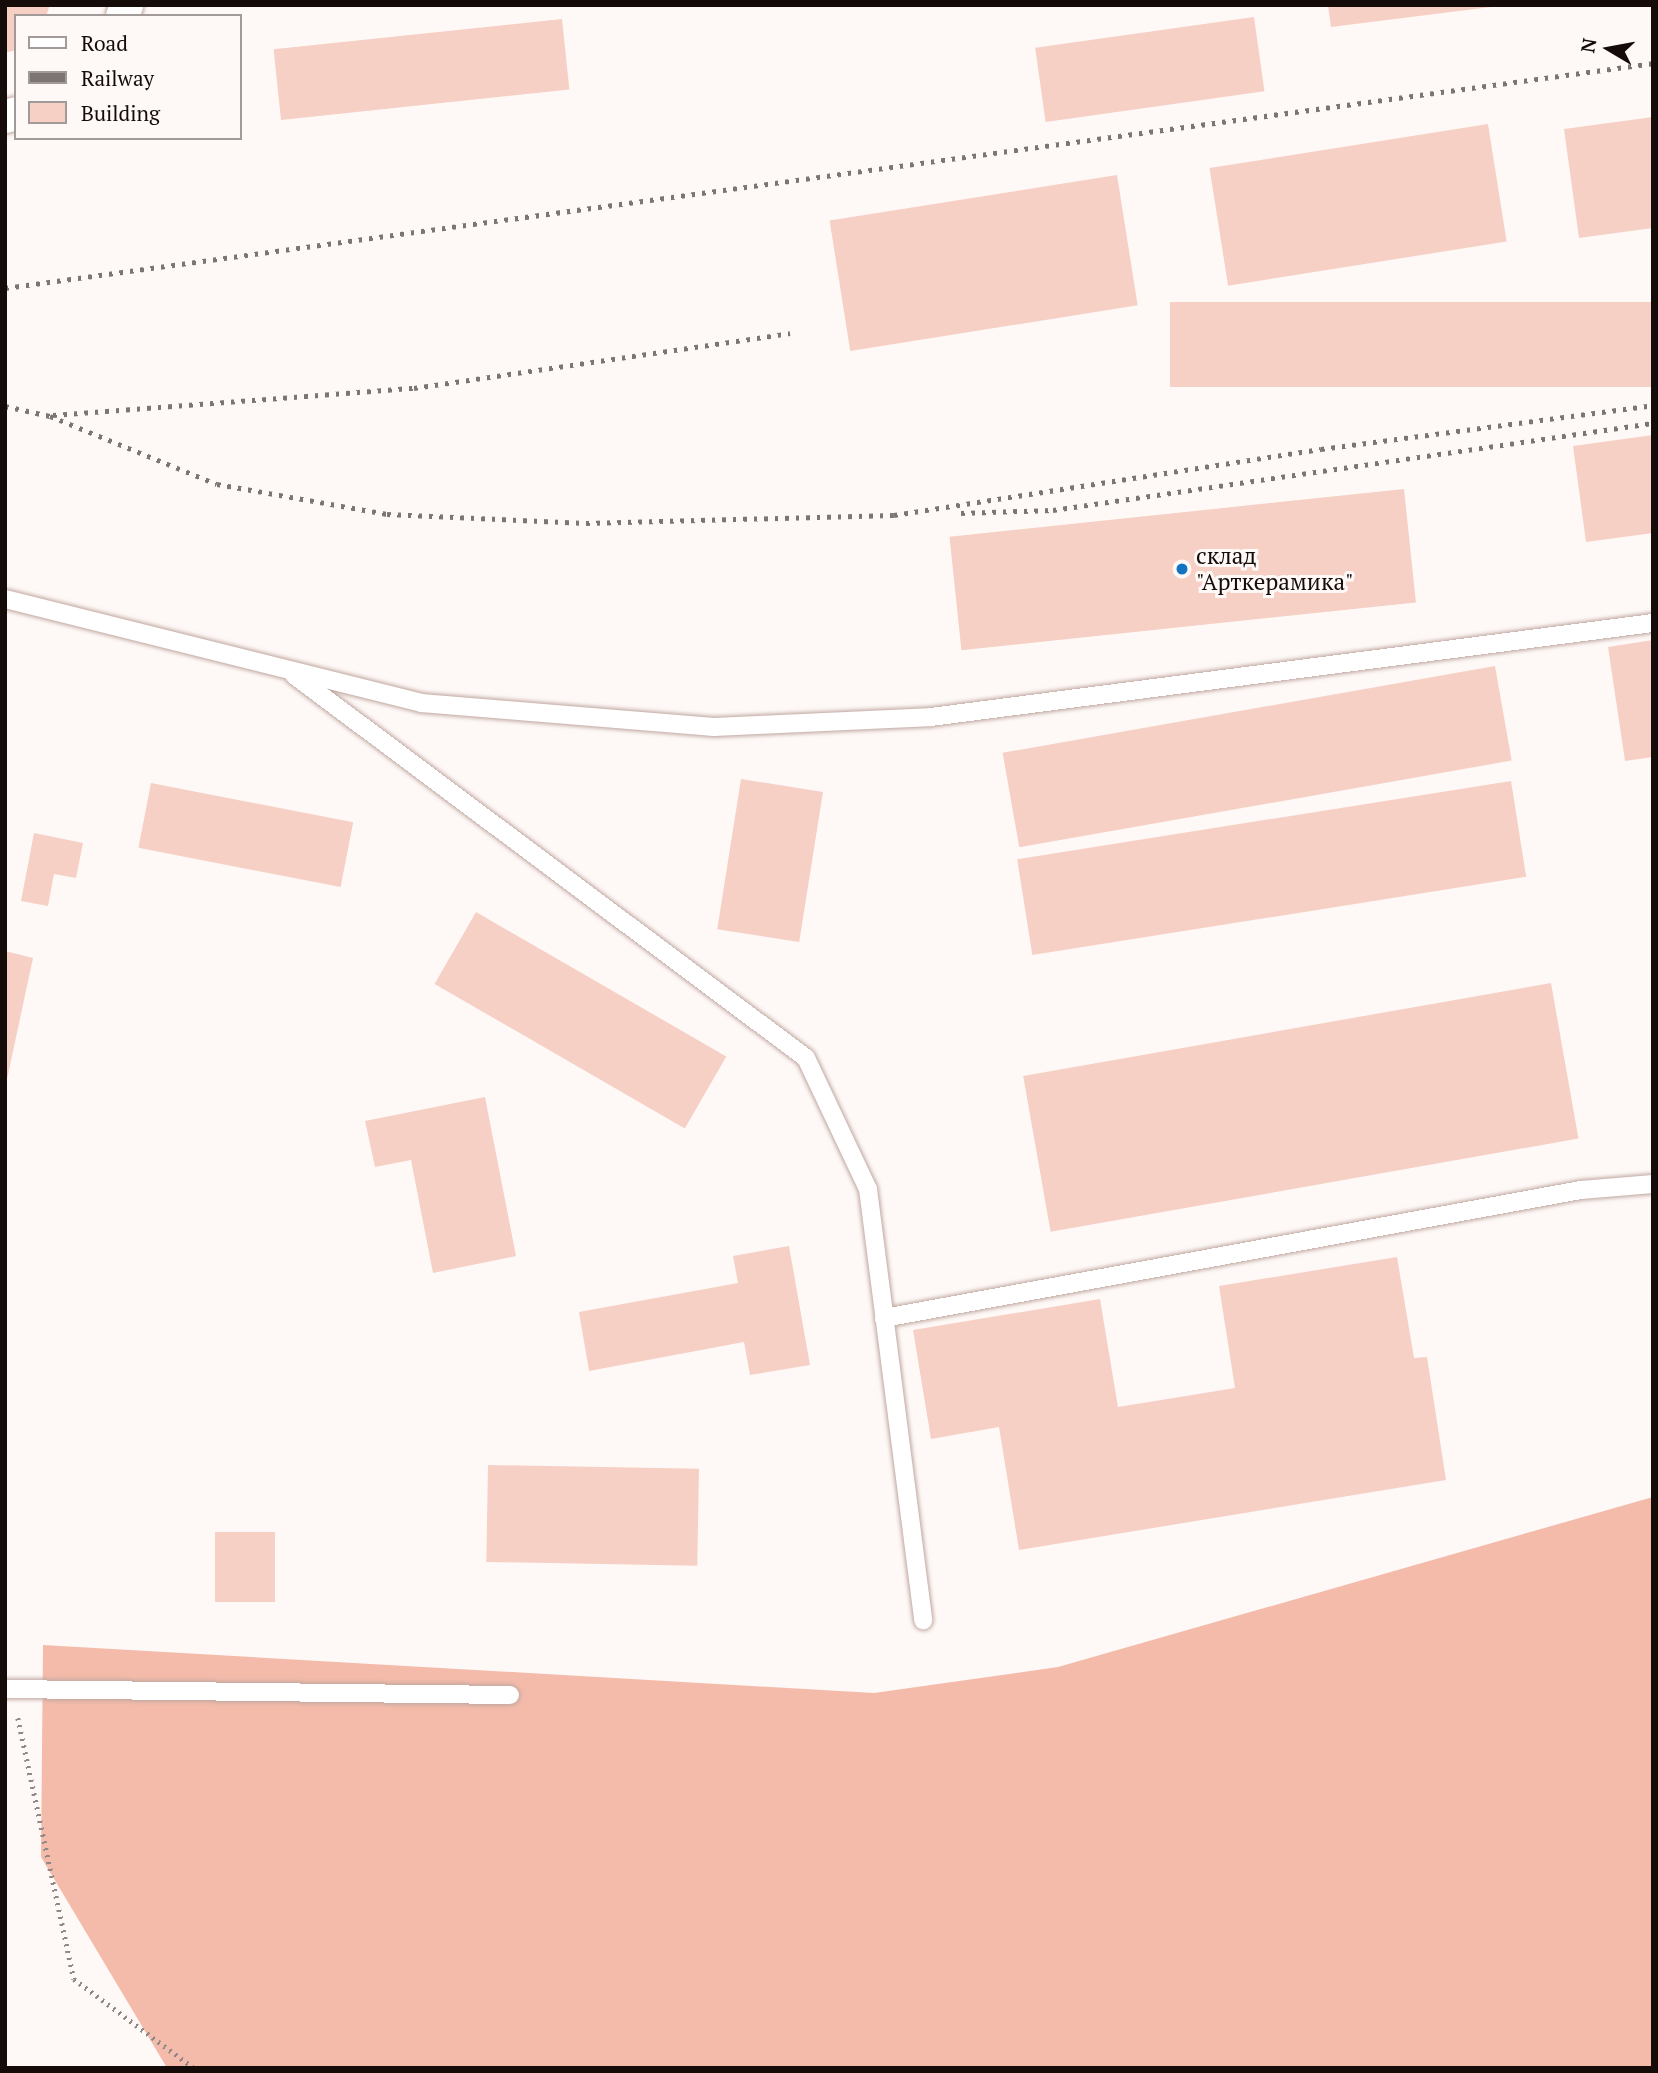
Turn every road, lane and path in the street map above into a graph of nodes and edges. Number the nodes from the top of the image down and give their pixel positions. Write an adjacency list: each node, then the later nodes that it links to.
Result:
1 (5, 599): 3 (lane)
2 (1653, 623): 3 (lane)
3 (288, 670): 5 (lane)
4 (1653, 1184): 5 (lane)
5 (884, 1318): 6 (lane)
6 (923, 1621)
7 (8, 1689): 8 (lane); 9 (path)
8 (510, 1695)
9 (194, 2068)

